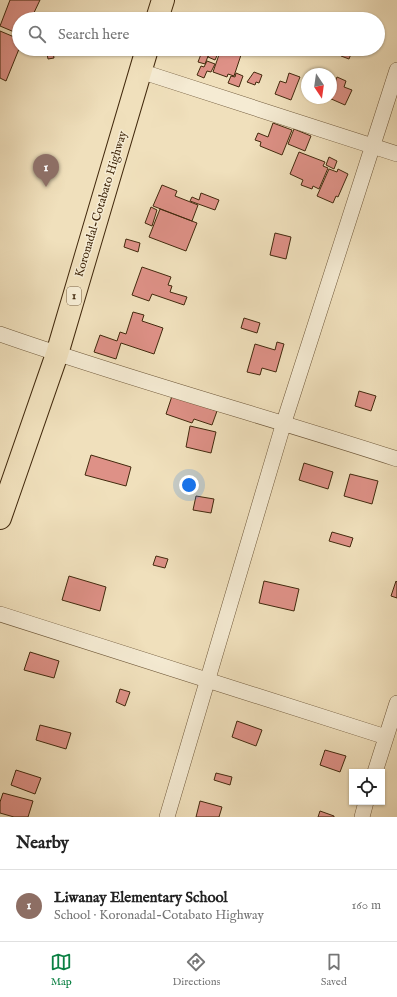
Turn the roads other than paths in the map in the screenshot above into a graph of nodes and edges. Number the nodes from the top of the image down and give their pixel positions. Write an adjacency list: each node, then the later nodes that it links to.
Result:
1 (162, 0): 2 (highway)
2 (159, 12)
3 (145, 56): 5 (highway, Koronadal-Cotabato Highway / 1)
4 (397, 70): 6 (street)
5 (140, 71): 6 (street); 9 (highway, Koronadal-Cotabato Highway / 1)
6 (372, 146): 7 (street); 10 (street)
7 (397, 154)
8 (0, 334): 9 (street)
9 (57, 354): 10 (street); 12 (highway, Koronadal-Cotabato Highway / 1)
10 (284, 422): 11 (street); 14 (street)
11 (397, 459)
12 (0, 518)
13 (0, 614): 14 (street)
14 (208, 680): 16 (street); 19 (street)
15 (397, 703): 16 (street)
16 (386, 737): 17 (street)
17 (376, 769)
18 (365, 805): 20 (street)
19 (167, 817)
20 (362, 817)

